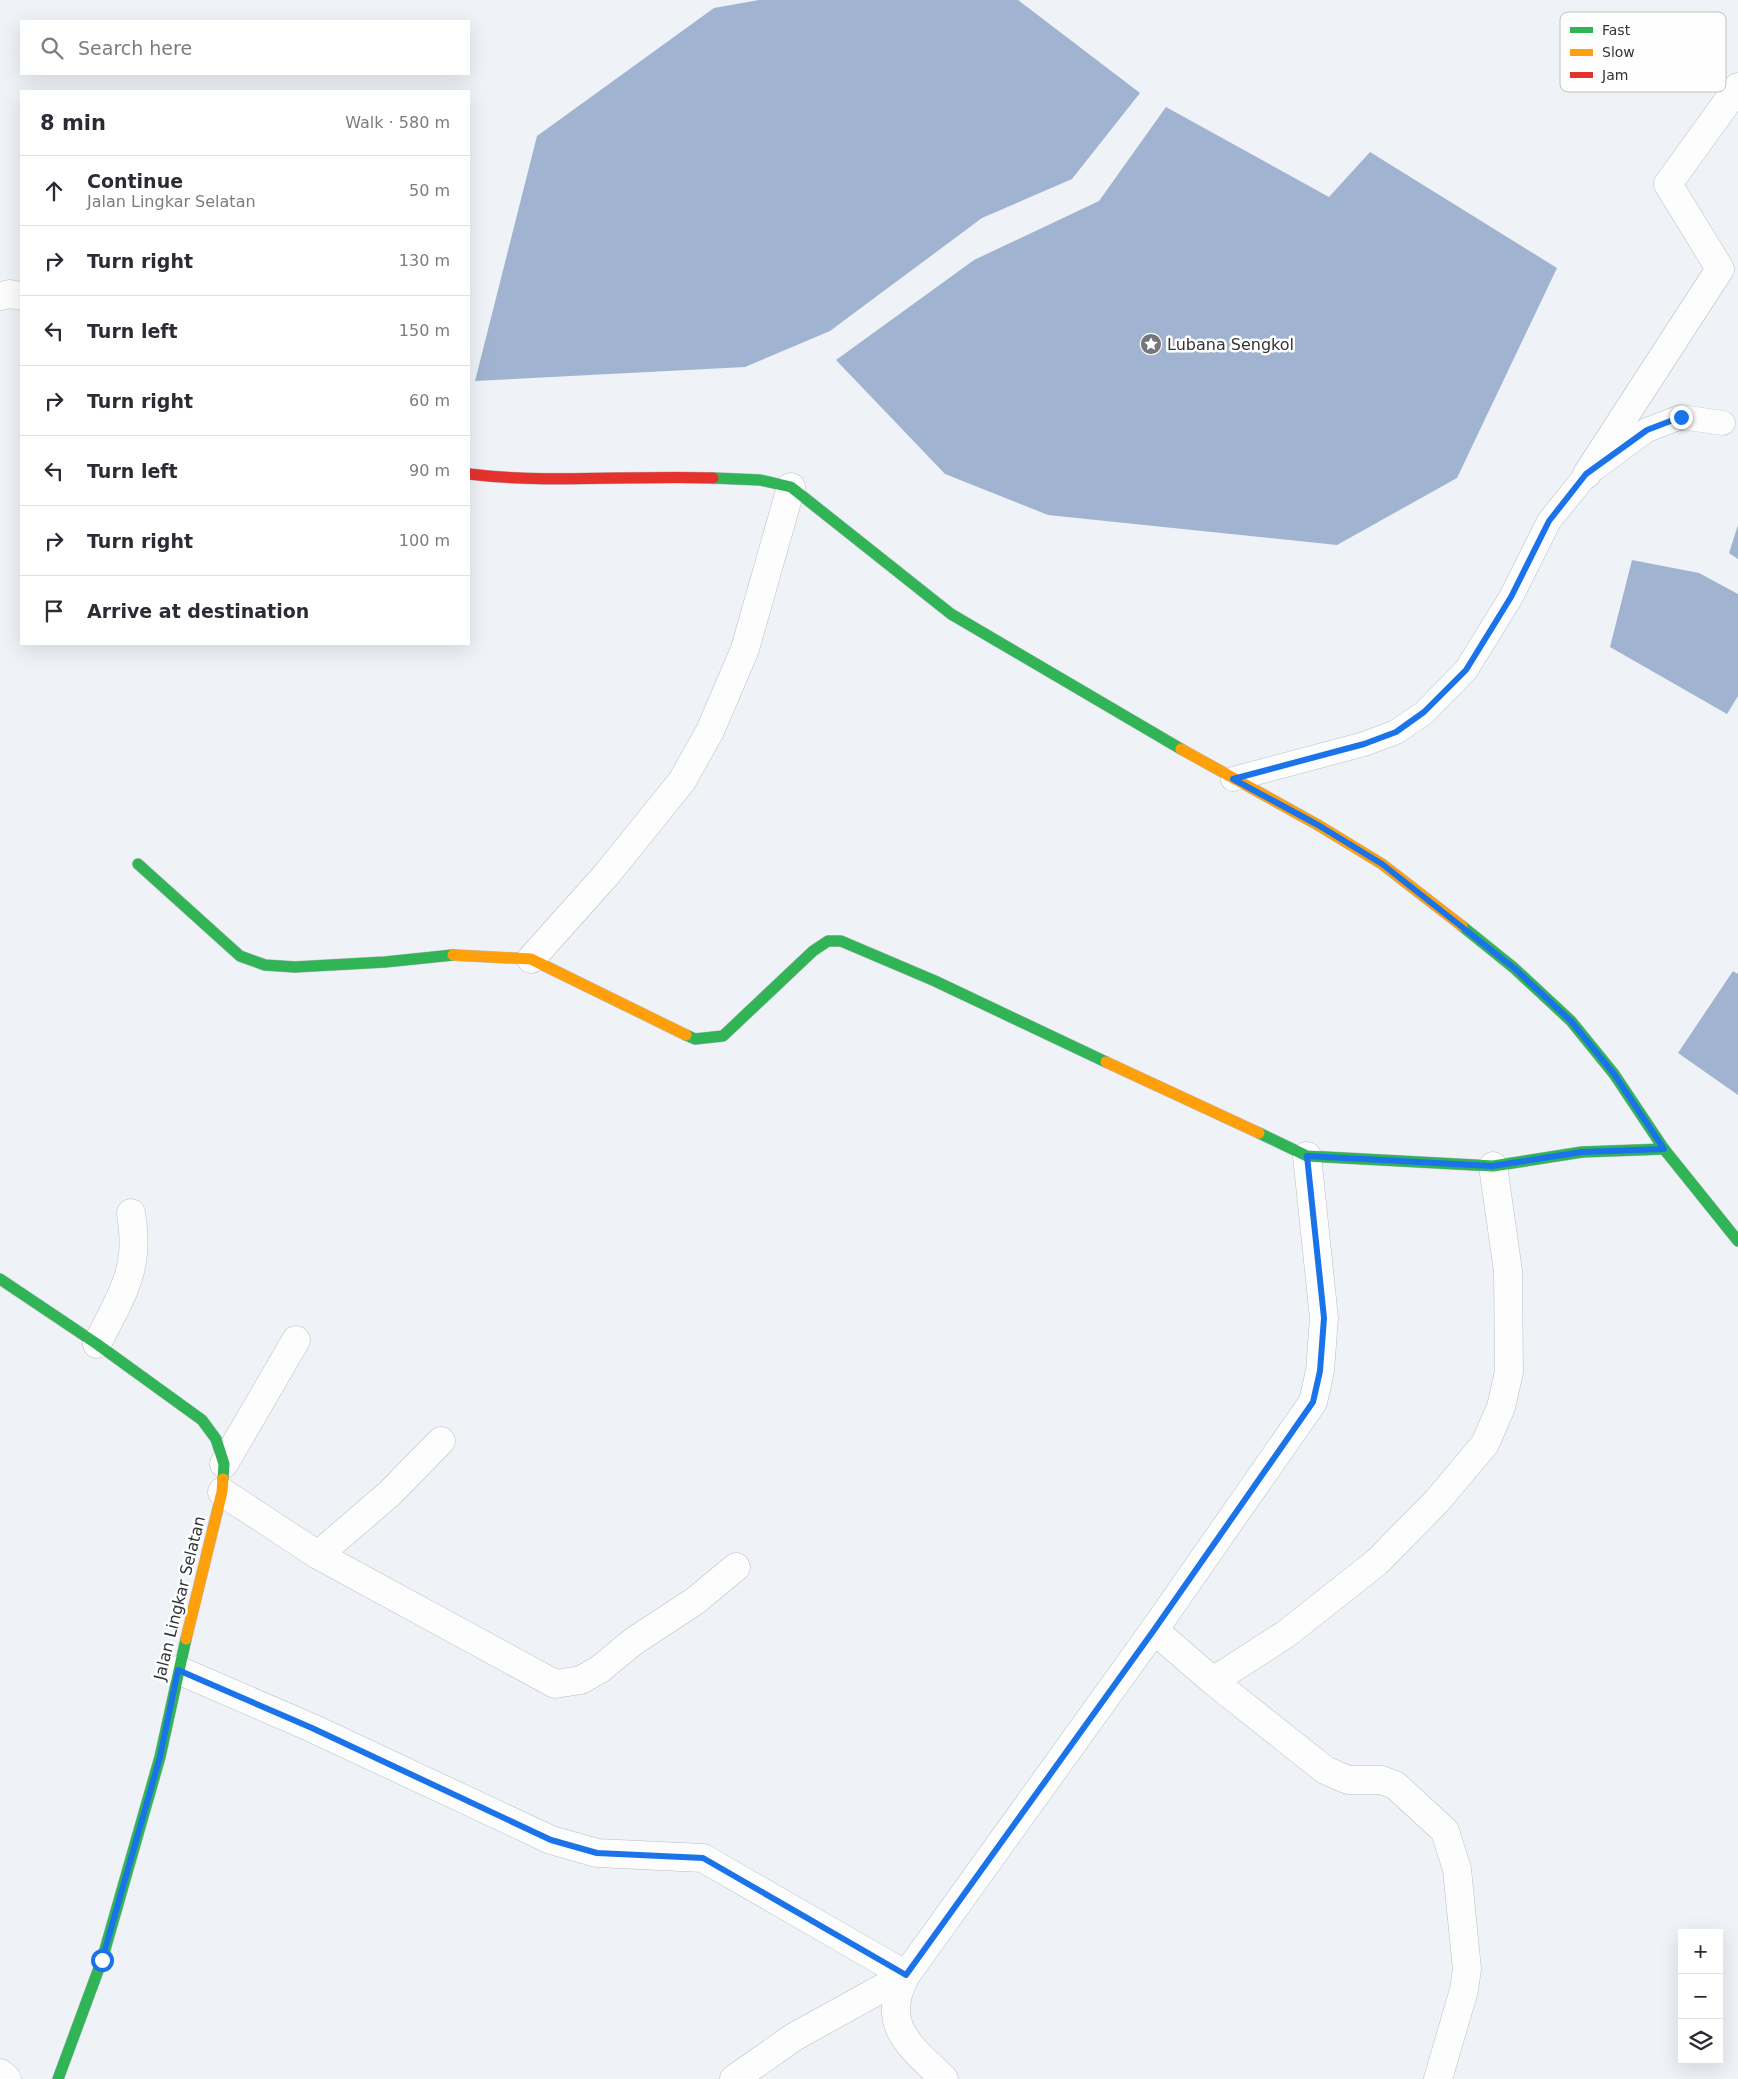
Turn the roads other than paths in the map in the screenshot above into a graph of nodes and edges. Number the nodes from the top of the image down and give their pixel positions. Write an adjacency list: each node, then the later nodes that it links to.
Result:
1 (1738, 87): 6 (street)
2 (0, 296): 3 (street)
3 (20, 296)
4 (1723, 422): 6 (lane)
5 (470, 474): 7 (street)
6 (1586, 474): 8 (lane)
7 (791, 486): 8 (street); 10 (street)
8 (1233, 779): 11 (street)
9 (138, 864): 10 (street)
10 (531, 960): 12 (street)
11 (1664, 1149): 13 (street); 15 (street)
12 (1307, 1156): 13 (street); 24 (street)
13 (1492, 1166): 26 (street)
14 (131, 1213): 18 (street)
15 (1738, 1241)
16 (0, 1279): 18 (street, Jalan Lingkar Selatan)
17 (296, 1340): 20 (street)
18 (96, 1344): 20 (street, Jalan Lingkar Selatan)
19 (441, 1441): 22 (street)
20 (224, 1464): 21 (street, Jalan Lingkar Selatan)
21 (222, 1492): 22 (street); 25 (street, Jalan Lingkar Selatan)
22 (318, 1556): 23 (street)
23 (736, 1567)
24 (1154, 1630): 26 (street); 27 (street)
25 (178, 1670): 27 (street); 30 (street, Jalan Lingkar Selatan)
26 (1213, 1680): 33 (street)
27 (906, 1975): 31 (street); 32 (street)
28 (0, 2073): 29 (street)
29 (7, 2079)
30 (58, 2079)
31 (734, 2079)
32 (944, 2079)
33 (1438, 2079)

